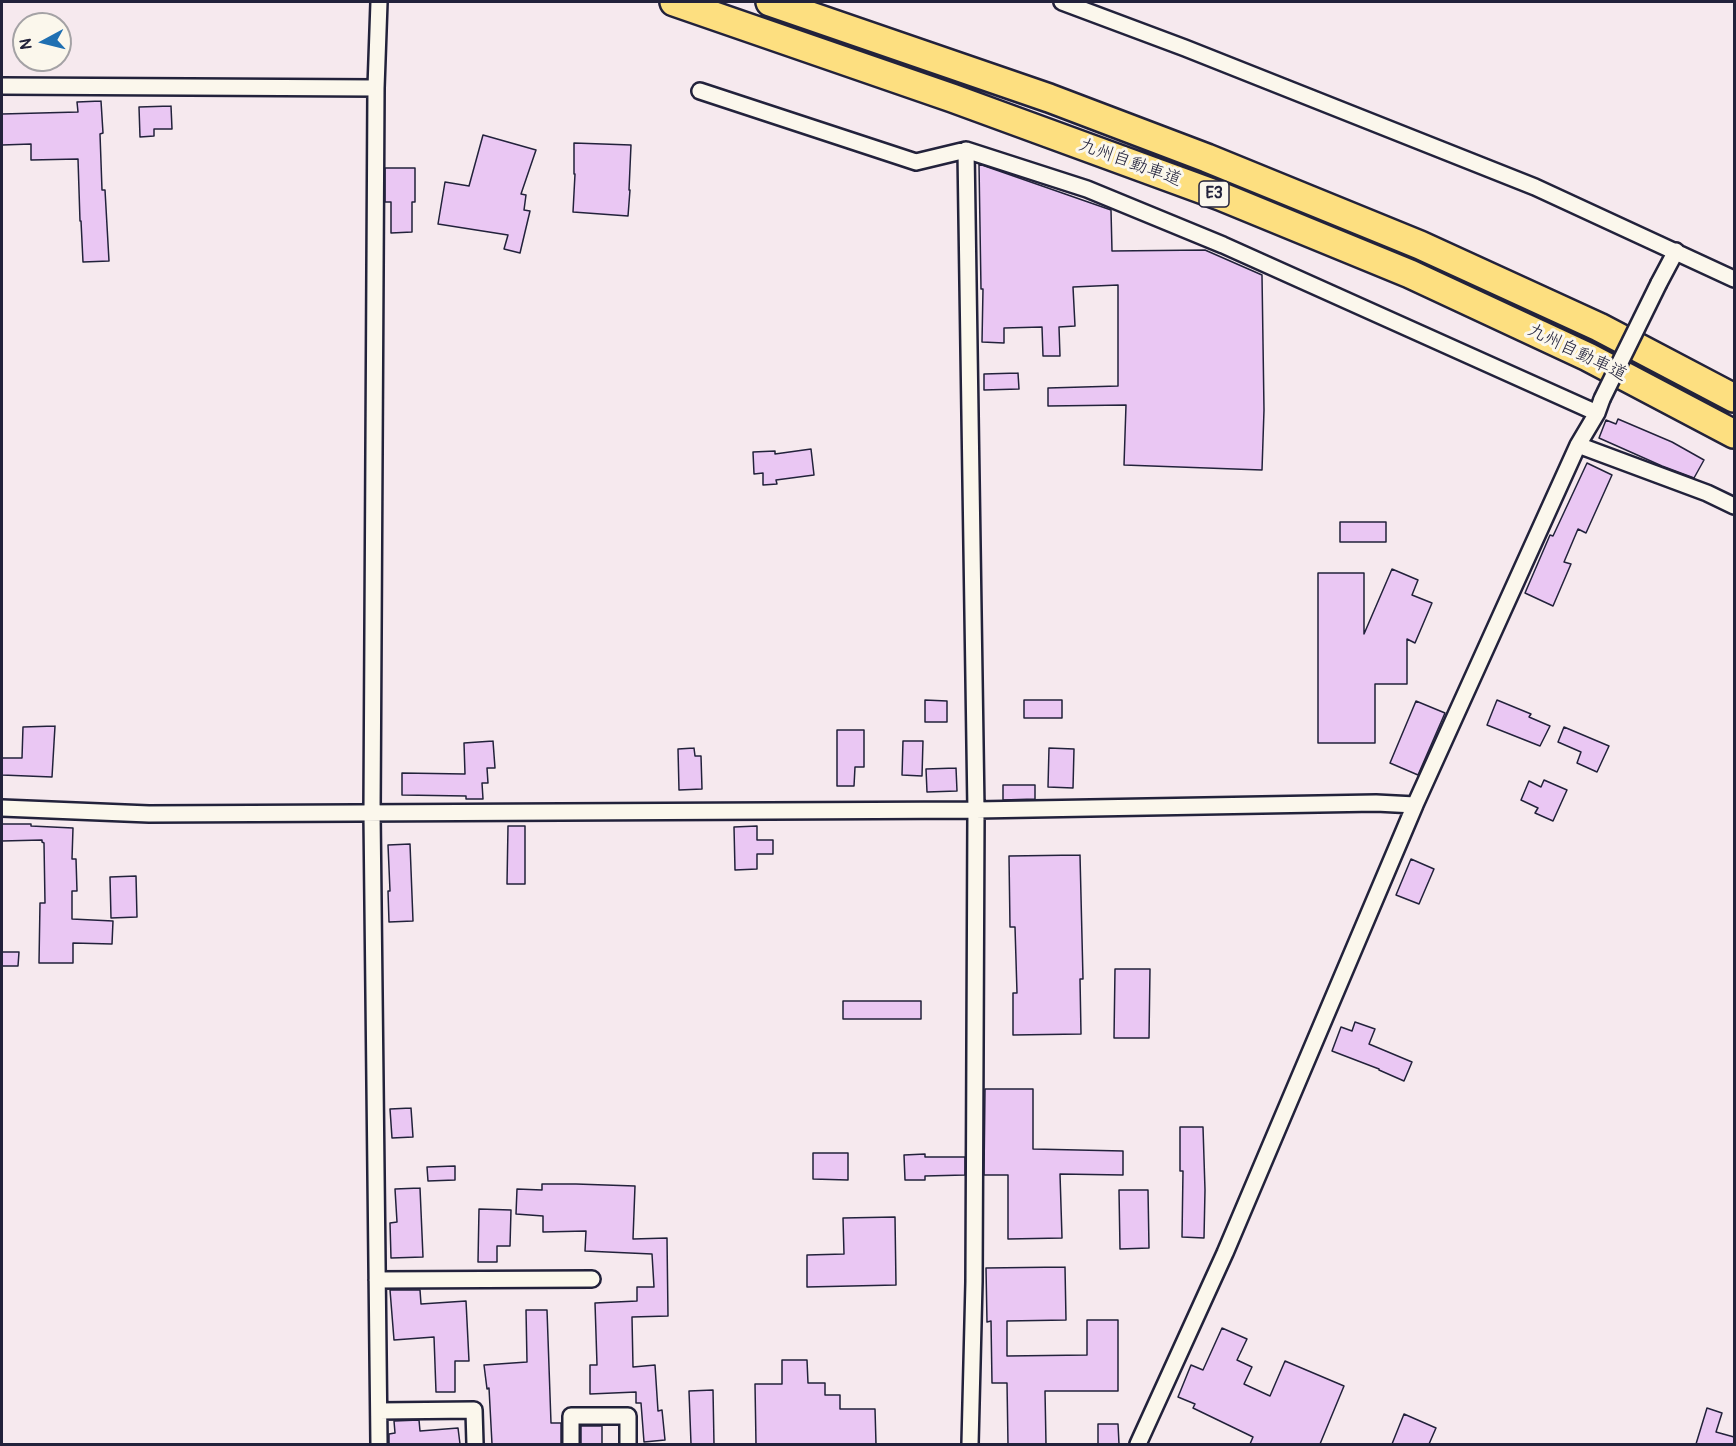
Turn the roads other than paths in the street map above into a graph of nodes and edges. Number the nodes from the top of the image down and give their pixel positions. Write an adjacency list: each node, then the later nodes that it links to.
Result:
1 (379, 2): 6 (street)
2 (674, 2): 13 (highway, 九州自動車道 / E3)
3 (770, 2): 11 (highway, 九州自動車道 / E3)
4 (1062, 2): 9 (street)
5 (2, 86): 6 (street)
6 (376, 88): 19 (street)
7 (700, 91): 8 (street)
8 (966, 150): 12 (street); 18 (street)
9 (1676, 251): 10 (street); 12 (street, bridge)
10 (1734, 279)
11 (1734, 398)
12 (1600, 406): 14 (street)
13 (1734, 434)
14 (1578, 445): 15 (street); 16 (street)
15 (1734, 506)
16 (1415, 805): 18 (street); 28 (street)
17 (2, 808): 19 (street)
18 (976, 810): 19 (street); 27 (street)
19 (372, 813): 21 (street)
20 (592, 1279): 21 (street)
21 (377, 1280): 22 (street)
22 (379, 1411): 23 (street); 24 (street)
23 (379, 1444)
24 (474, 1444)
25 (571, 1444): 26 (street)
26 (628, 1444)
27 (970, 1444)
28 (1138, 1444)

